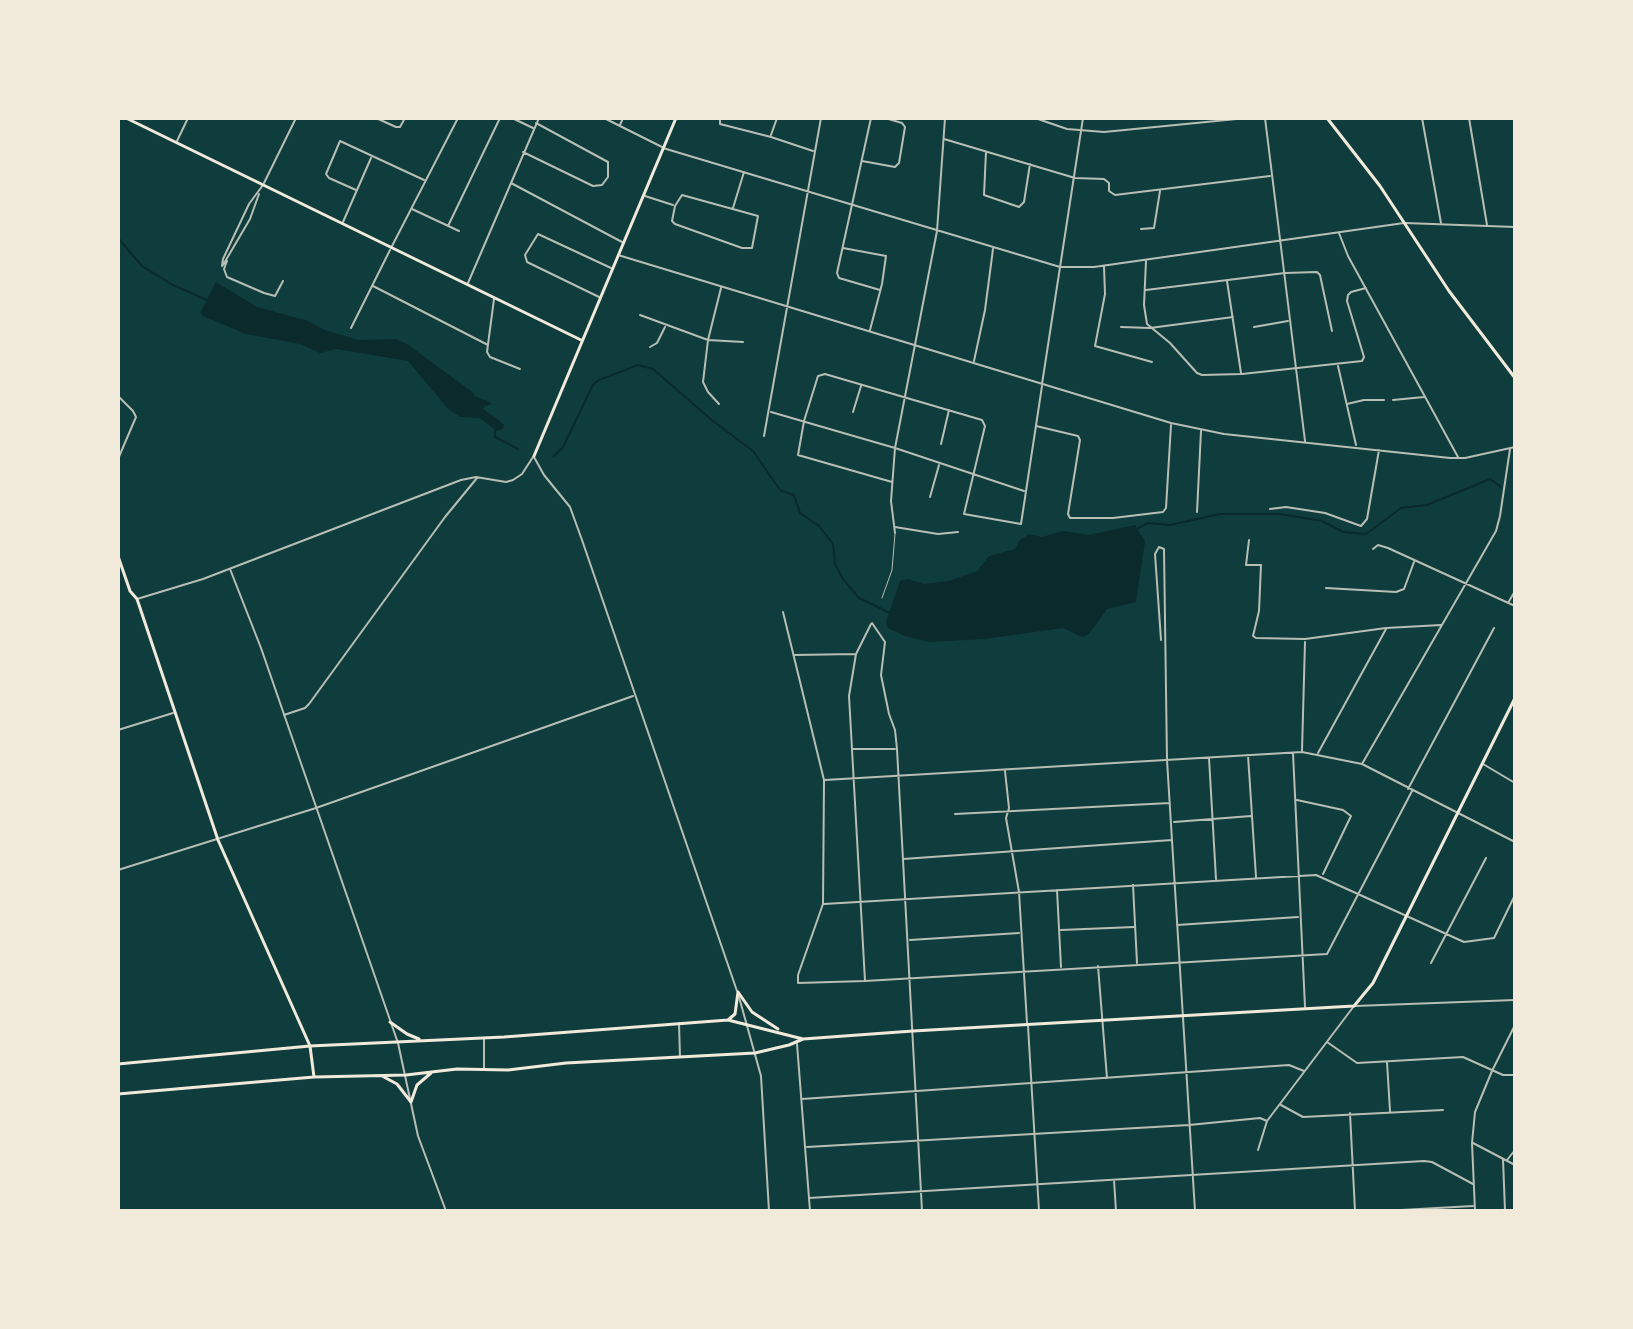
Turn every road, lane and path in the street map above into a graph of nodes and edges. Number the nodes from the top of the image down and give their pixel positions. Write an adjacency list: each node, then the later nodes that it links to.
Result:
1 (126, 118): 34 (main road)
2 (188, 118): 34 (street)
3 (296, 118): 47 (street)
4 (376, 118): 5 (street)
5 (405, 118)
6 (458, 118): 45 (street)
7 (500, 118): 60 (street)
8 (512, 118): 30 (street)
9 (539, 118): 27 (street)
10 (604, 118): 29 (street)
11 (623, 118): 29 (street)
12 (676, 118): 35 (main road)
13 (720, 118): 32 (street)
14 (777, 118): 32 (street)
15 (821, 118): 38 (street)
16 (871, 118): 40 (street)
17 (885, 118): 40 (street)
18 (945, 118): 33 (street)
19 (1035, 118): 31 (street)
20 (1083, 118): 31 (street)
21 (1166, 118): 28 (street)
22 (1247, 118): 28 (street)
23 (1265, 118): 43 (street)
24 (1327, 118): 57 (main road)
25 (1422, 118): 59 (street)
26 (1469, 118): 61 (street)
27 (536, 123): 30 (street); 37 (street)
28 (1166, 124): 31 (street)
29 (619, 126): 35 (street)
30 (534, 128): 37 (street)
31 (1082, 131): 44 (street)
32 (771, 137): 38 (street)
33 (944, 139): 36 (street); 65 (street)
34 (176, 142): 47 (main road)
35 (663, 148): 42 (street); 52 (main road)
36 (986, 151): 41 (street); 41 (street)
37 (523, 152): 46 (street)
38 (814, 152): 51 (street)
39 (372, 157): 45 (street); 48 (street); 48 (street)
40 (861, 160): 53 (street)
41 (1030, 164): 44 (street)
42 (744, 171): 51 (street); 56 (street)
43 (1270, 176): 49 (street); 67 (street)
44 (1075, 178): 49 (street); 76 (street)
45 (427, 181): 55 (street)
46 (510, 183): 68 (street); 81 (street)
47 (263, 184): 50 (street); 58 (main road)
48 (356, 190): 58 (street)
49 (1160, 190): 63 (street)
50 (259, 192): 74 (street); 74 (street)
51 (807, 192): 53 (street); 89 (street)
52 (643, 195): 54 (street); 68 (main road)
53 (851, 205): 65 (street); 70 (street)
54 (675, 206): 56 (street); 56 (street)
55 (411, 208): 60 (street); 71 (street)
56 (733, 208)
57 (1405, 223): 59 (street); 66 (street); 112 (main road)
58 (343, 224): 71 (main road)
59 (1442, 224): 61 (street)
60 (448, 226): 64 (street)
61 (1487, 226): 62 (street)
62 (1515, 227)
63 (1141, 229)
64 (459, 231)
65 (937, 231): 69 (street); 104 (street)
66 (1338, 232): 67 (street); 84 (street)
67 (1279, 240): 73 (street); 78 (street)
68 (623, 243): 72 (main road)
69 (993, 247): 76 (street); 106 (street)
70 (843, 248): 85 (street); 85 (street)
71 (391, 249): 81 (main road); 82 (street)
72 (617, 255): 77 (main road); 83 (street)
73 (1146, 260): 75 (street); 86 (street)
74 (227, 261): 79 (street)
75 (1104, 266): 76 (street); 107 (street)
76 (1060, 267): 114 (street)
77 (611, 268): 87 (main road); 87 (street)
78 (1285, 273): 80 (street); 92 (street); 99 (street)
79 (283, 281)
80 (1227, 281): 86 (street); 91 (street)
81 (467, 285): 88 (main road)
82 (373, 286): 96 (street); 103 (street)
83 (722, 286): 89 (street); 101 (street)
84 (1366, 288): 108 (street); 117 (street)
85 (880, 290): 98 (street)
86 (1146, 290): 97 (street)
87 (599, 297): 100 (main road)
88 (494, 298): 100 (main road); 103 (street)
89 (787, 307): 98 (street); 123 (street)
90 (640, 315): 93 (street)
91 (1233, 317): 97 (street); 111 (street)
92 (1290, 320): 95 (street); 110 (street)
93 (666, 325): 101 (street); 105 (street)
94 (1121, 327): 97 (street)
95 (1254, 327)
96 (351, 328)
97 (1150, 328): 111 (street)
98 (869, 331): 104 (street)
99 (1332, 331)
100 (581, 340): 137 (main road)
101 (708, 340): 102 (street); 120 (street)
102 (743, 342)
103 (488, 345): 109 (street)
104 (915, 345): 106 (street); 116 (street)
105 (650, 347)
106 (974, 362): 114 (street)
107 (1152, 362)
108 (1338, 365): 110 (street); 121 (street)
109 (520, 369)
110 (1296, 369): 111 (street); 130 (street)
111 (1242, 374)
112 (1515, 378)
113 (861, 384): 116 (street); 124 (street); 125 (street)
114 (1042, 384): 126 (street); 127 (street)
115 (118, 396): 139 (street)
116 (905, 397): 122 (street); 134 (street)
117 (1425, 397): 119 (street); 138 (street)
118 (1384, 400): 121 (street)
119 (1393, 400)
120 (719, 404)
121 (1345, 404): 132 (street)
122 (949, 410): 131 (street); 141 (street)
123 (769, 411): 125 (street); 129 (street)
124 (853, 412)
125 (804, 421): 134 (street); 143 (street)
126 (1171, 423): 127 (street); 128 (street)
127 (1034, 426): 144 (street)
128 (1201, 430): 130 (street); 147 (street)
129 (764, 436)
130 (1305, 442): 132 (street)
131 (941, 444)
132 (1357, 446): 136 (street)
133 (1515, 447): 135 (street)
134 (895, 448): 140 (street); 143 (street)
135 (1510, 448): 138 (street); 156 (street)
136 (1379, 449): 138 (street); 146 (street)
137 (534, 456): 142 (street); 171 (street)
138 (1458, 458)
139 (118, 459)
140 (939, 464): 141 (street); 145 (street)
141 (973, 474): 144 (street); 144 (street)
142 (478, 477): 155 (street); 174 (street)
143 (892, 482): 148 (street)
144 (1025, 491)
145 (930, 497)
146 (1270, 509)
147 (1197, 512)
148 (894, 527): 149 (street); 150 (street)
149 (958, 532)
150 (895, 533): 159 (lane)
151 (1249, 540): 167 (street)
152 (1373, 549): 154 (street)
153 (118, 556): 160 (main road)
154 (1415, 561): 156 (street); 157 (street)
155 (230, 569): 160 (street); 174 (street)
156 (1467, 582): 161 (street); 164 (street)
157 (1326, 588)
158 (1515, 591): 161 (street)
159 (882, 598)
160 (137, 599): 173 (main road)
161 (1508, 603): 162 (street)
162 (1515, 606)
163 (783, 612): 170 (street)
164 (1442, 625): 165 (street); 184 (street)
165 (1386, 628): 167 (street); 181 (street)
166 (1494, 628): 191 (street)
167 (1305, 639): 178 (street)
168 (1161, 640): 183 (street)
169 (856, 654): 170 (street); 176 (street); 177 (street)
170 (793, 655): 189 (street)
171 (634, 696): 195 (street); 239 (street)
172 (1515, 698): 185 (main road)
173 (175, 713): 175 (street); 202 (main road)
174 (283, 715): 195 (street)
175 (118, 730)
176 (852, 749): 177 (street); 188 (street)
177 (897, 749): 187 (street)
178 (1302, 752): 179 (street); 181 (street)
179 (1293, 753): 180 (street); 193 (street)
180 (1248, 754): 182 (street); 199 (street)
181 (1318, 754): 184 (street)
182 (1209, 757): 183 (street); 200 (street)
183 (1167, 760): 186 (street); 194 (street)
184 (1362, 764): 191 (street)
185 (1482, 764): 190 (street); 196 (main road)
186 (1005, 770): 187 (street); 197 (street)
187 (899, 776): 188 (street); 207 (street)
188 (855, 777): 189 (street); 220 (street)
189 (824, 780): 221 (street)
190 (1515, 783)
191 (1408, 789): 192 (street)
192 (1412, 791): 196 (street); 217 (street)
193 (1296, 800): 209 (street); 210 (street)
194 (1171, 802): 197 (street); 201 (street)
195 (316, 808): 202 (street); 246 (street)
196 (1457, 812): 204 (street); 222 (main road)
197 (1007, 813): 198 (street); 205 (street)
198 (955, 814)
199 (1253, 816): 200 (street); 211 (street)
200 (1213, 819): 201 (street); 212 (street)
201 (1172, 822): 203 (street)
202 (218, 840): 208 (street); 259 (main road)
203 (1173, 840): 205 (street); 214 (street)
204 (1515, 842)
205 (1014, 850): 207 (street); 216 (street)
206 (1486, 858): 228 (street)
207 (903, 859): 219 (street)
208 (118, 870)
209 (1323, 875): 210 (street); 217 (street)
210 (1298, 876): 211 (street); 223 (street)
211 (1256, 878): 212 (street)
212 (1216, 881): 214 (street)
213 (1133, 885): 214 (street); 215 (street); 225 (street)
214 (1174, 885): 224 (street)
215 (1057, 889): 216 (street); 226 (street)
216 (1019, 892): 219 (street); 227 (street)
217 (1358, 894): 222 (street); 230 (street)
218 (1515, 895): 228 (street)
219 (906, 898): 220 (street); 229 (street)
220 (861, 902): 221 (street); 238 (street)
221 (823, 904): 238 (street)
222 (1405, 916): 228 (street); 241 (main road)
223 (1300, 917): 224 (street); 230 (street)
224 (1176, 925): 233 (street)
225 (1136, 927): 226 (street); 232 (street)
226 (1060, 930): 235 (street)
227 (1022, 933): 229 (street); 236 (street)
228 (1446, 935): 231 (street)
229 (909, 940): 237 (street)
230 (1301, 955): 233 (street); 242 (street)
231 (1431, 963)
232 (1137, 964): 233 (street); 234 (street)
233 (1178, 964): 243 (street)
234 (1098, 966): 235 (street); 245 (street)
235 (1061, 968): 236 (street)
236 (1023, 971): 237 (street); 249 (street)
237 (910, 977): 238 (street); 251 (street)
238 (865, 981)
239 (738, 992): 244 (main road); 248 (street); 252 (main road)
240 (1515, 1000): 241 (street)
241 (1354, 1006): 242 (main road); 256 (street)
242 (1305, 1008): 243 (main road)
243 (1182, 1016): 245 (main road); 268 (street)
244 (728, 1020): 247 (main road); 248 (main road)
245 (1102, 1020): 249 (main road); 273 (street)
246 (390, 1022): 255 (main road); 257 (street)
247 (679, 1023): 253 (main road); 261 (street)
248 (749, 1025): 252 (main road); 260 (street)
249 (1027, 1025): 251 (main road); 274 (street)
250 (1515, 1025): 266 (street)
251 (913, 1031): 254 (main road); 275 (street)
252 (785, 1033): 254 (main road)
253 (484, 1037): 255 (main road); 264 (street)
254 (803, 1039): 258 (main road)
255 (423, 1041): 257 (main road)
256 (1327, 1042): 262 (street); 265 (street)
257 (398, 1043): 259 (main road); 270 (street)
258 (797, 1043): 260 (main road); 277 (street)
259 (310, 1046): 263 (main road); 272 (main road)
260 (755, 1053): 261 (main road); 302 (street)
261 (680, 1058): 264 (main road)
262 (1387, 1062): 266 (street); 281 (street)
263 (118, 1064)
264 (485, 1069): 267 (main road)
265 (1304, 1071): 268 (street); 279 (street)
266 (1492, 1071): 271 (street); 287 (street)
267 (433, 1072): 270 (main road); 278 (main road)
268 (1186, 1074): 273 (street); 284 (street)
269 (378, 1075): 270 (main road); 272 (main road); 278 (main road)
270 (406, 1075): 278 (street)
271 (1515, 1075)
272 (314, 1077): 276 (main road)
273 (1107, 1080): 274 (street)
274 (1031, 1085): 275 (street); 285 (street)
275 (916, 1090): 277 (street); 286 (street)
276 (118, 1094)
277 (802, 1099): 288 (street)
278 (411, 1102): 301 (street)
279 (1280, 1104): 282 (street); 283 (street)
280 (1443, 1110): 281 (street)
281 (1390, 1112): 282 (street)
282 (1350, 1113): 292 (street)
283 (1267, 1121): 284 (street); 289 (street)
284 (1189, 1125): 285 (street); 294 (street)
285 (1035, 1132): 286 (street); 296 (street)
286 (918, 1139): 288 (street); 298 (street)
287 (1472, 1143): 291 (street); 297 (street)
288 (807, 1147): 299 (street)
289 (1258, 1150)
290 (1515, 1150): 291 (street)
291 (1505, 1160): 293 (street); 311 (street)
292 (1353, 1164): 294 (street); 297 (street); 308 (street)
293 (1515, 1165)
294 (1193, 1174): 295 (street); 307 (street)
295 (1114, 1178): 296 (street); 306 (street)
296 (1038, 1184): 298 (street); 305 (street)
297 (1473, 1184): 300 (street)
298 (920, 1191): 299 (street); 304 (street)
299 (809, 1198): 303 (street)
300 (1474, 1206): 309 (street); 310 (street)
301 (446, 1211)
302 (769, 1211)
303 (810, 1211)
304 (922, 1211)
305 (1039, 1211)
306 (1116, 1211)
307 (1195, 1211)
308 (1355, 1211)
309 (1383, 1211)
310 (1475, 1211)
311 (1505, 1211)

